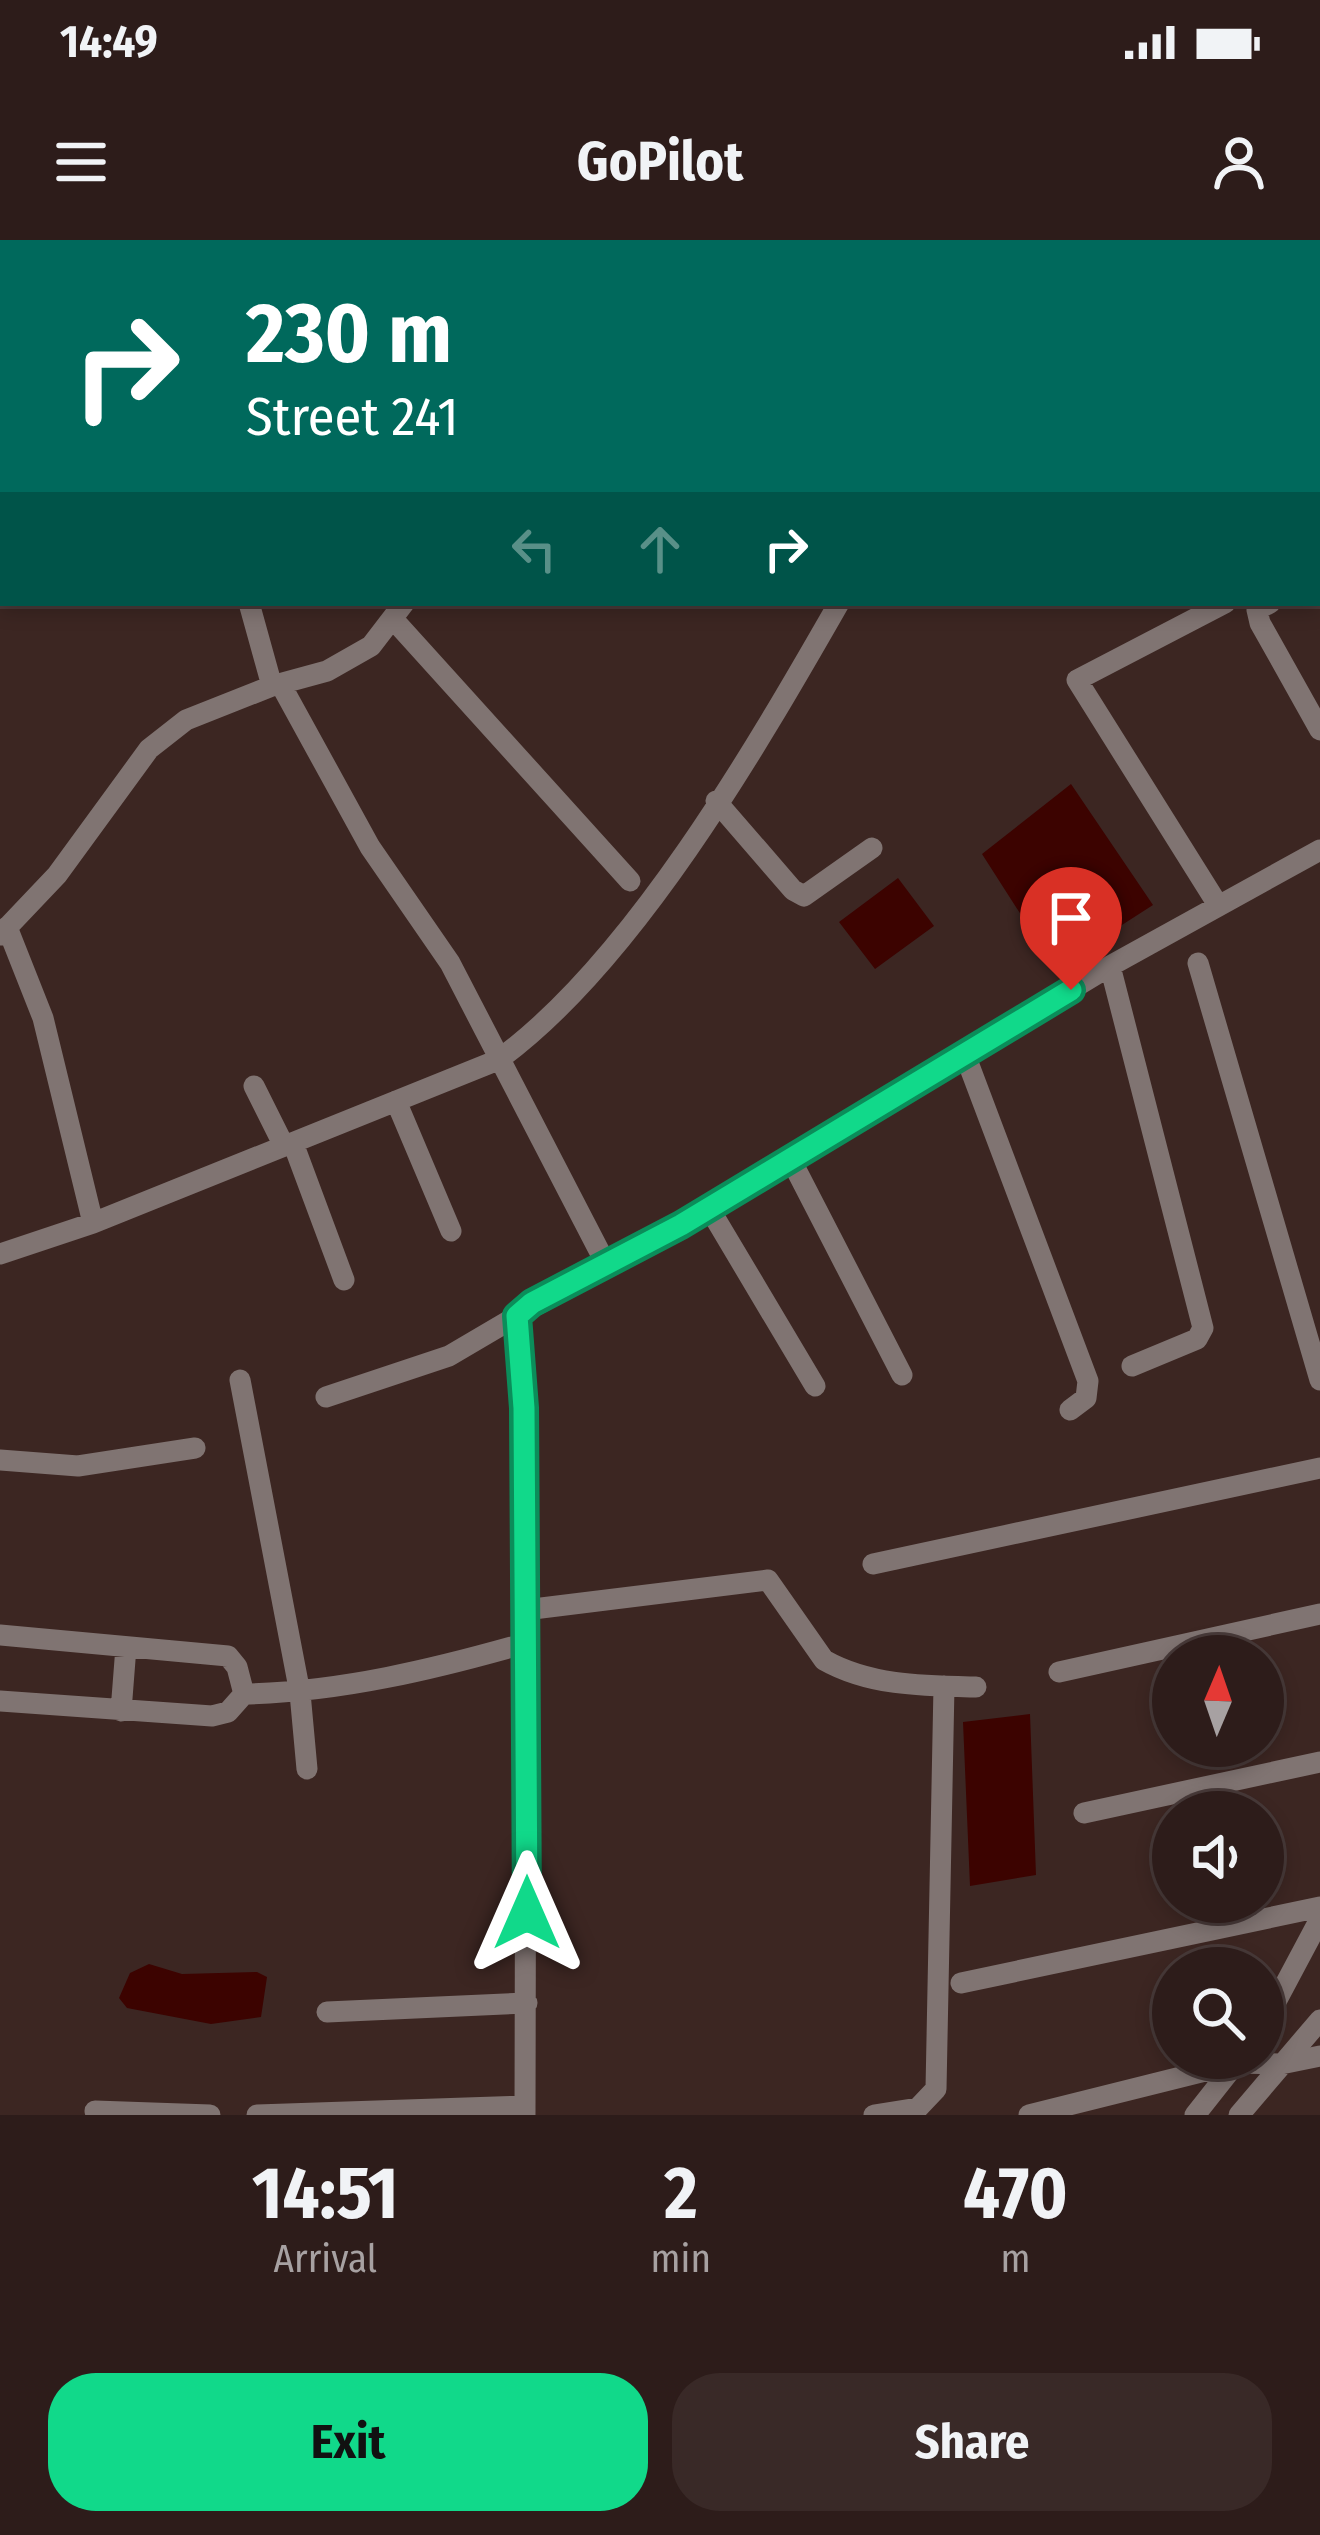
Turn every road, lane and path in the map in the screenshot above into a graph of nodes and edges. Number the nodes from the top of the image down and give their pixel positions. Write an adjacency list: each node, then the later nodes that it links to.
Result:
1 (249, 606): 6 (street)
2 (837, 606): 9 (street)
3 (1219, 606): 13 (street)
4 (1264, 606): 7 (street)
5 (398, 611): 6 (street); 12 (street)
6 (277, 685): 14 (street); 18 (street)
7 (1311, 690): 8 (street)
8 (1320, 730)
9 (716, 801): 10 (street); 18 (street)
10 (872, 848)
11 (1320, 850): 13 (street)
12 (630, 881)
13 (1218, 905): 16 (street)
14 (4, 931): 24 (street)
15 (1198, 963): 33 (street)
16 (1110, 966): 17 (street); 30 (street)
17 (964, 1052): 22 (street); 36 (street)
18 (498, 1060): 20 (street); 27 (street)
19 (254, 1086): 21 (street)
20 (396, 1101): 21 (street); 25 (street)
21 (288, 1144): 24 (street); 28 (street)
22 (790, 1158): 23 (street); 31 (street)
23 (709, 1208): 27 (street); 34 (street)
24 (93, 1223): 26 (street)
25 (451, 1231)
26 (0, 1254)
27 (606, 1264): 29 (street)
28 (344, 1280)
29 (517, 1316): 35 (street); 41 (street)
30 (1132, 1366)
31 (902, 1375)
32 (240, 1379): 49 (street)
33 (1320, 1380)
34 (815, 1387)
35 (326, 1397)
36 (1070, 1410)
37 (195, 1448): 38 (street)
38 (0, 1460)
39 (1320, 1468): 40 (street)
40 (873, 1564)
41 (525, 1610): 44 (street); 47 (street)
42 (1320, 1614): 46 (street)
43 (0, 1635): 45 (street)
44 (526, 1643): 49 (street); 60 (street)
45 (126, 1647): 50 (street); 52 (street)
46 (1059, 1672)
47 (944, 1687): 48 (street); 73 (street)
48 (976, 1687)
49 (300, 1693): 50 (street); 54 (street)
50 (244, 1694): 52 (street)
51 (0, 1701): 52 (street)
52 (121, 1711)
53 (1320, 1762): 55 (street)
54 (307, 1769)
55 (1084, 1813)
56 (1320, 1907): 58 (street)
57 (1320, 1918): 59 (street)
58 (961, 1983)
59 (1284, 1986)
60 (527, 2003): 61 (street); 69 (street)
61 (327, 2012)
62 (1320, 2020): 64 (street)
63 (1320, 2056): 65 (street)
64 (1284, 2061)
65 (1284, 2063)
66 (1166, 2079): 74 (street)
67 (1224, 2079): 75 (street)
68 (1269, 2079): 76 (street)
69 (525, 2110): 72 (street)
70 (95, 2111): 71 (street)
71 (210, 2115)
72 (256, 2115)
73 (874, 2115)
74 (1029, 2115)
75 (1195, 2115)
76 (1239, 2115)

